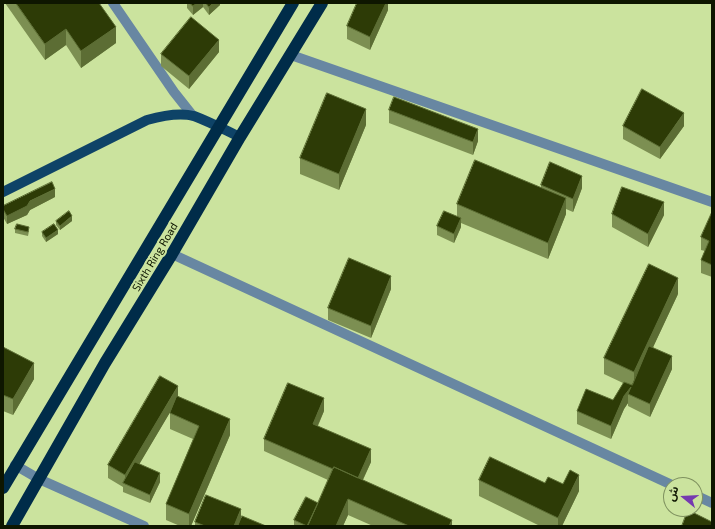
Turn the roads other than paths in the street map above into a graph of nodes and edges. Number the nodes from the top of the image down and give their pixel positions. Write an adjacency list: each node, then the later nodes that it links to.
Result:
1 (113, 3): 5 (street)
2 (293, 3): 6 (highway, Sixth Ring Road)
3 (322, 3): 4 (highway, Sixth Ring Road)
4 (291, 55): 7 (highway, Sixth Ring Road); 9 (street)
5 (193, 116): 6 (main road); 8 (main road)
6 (218, 127): 7 (main road); 11 (highway, Sixth Ring Road)
7 (240, 137): 10 (highway, Sixth Ring Road)
8 (3, 192)
9 (712, 202)
10 (172, 254): 12 (highway, Sixth Ring Road); 13 (street)
11 (15, 466): 12 (street); 14 (highway, Sixth Ring Road)
12 (39, 479): 15 (highway, Sixth Ring Road); 16 (street)
13 (663, 481)
14 (3, 488)
15 (12, 526)
16 (144, 526)

